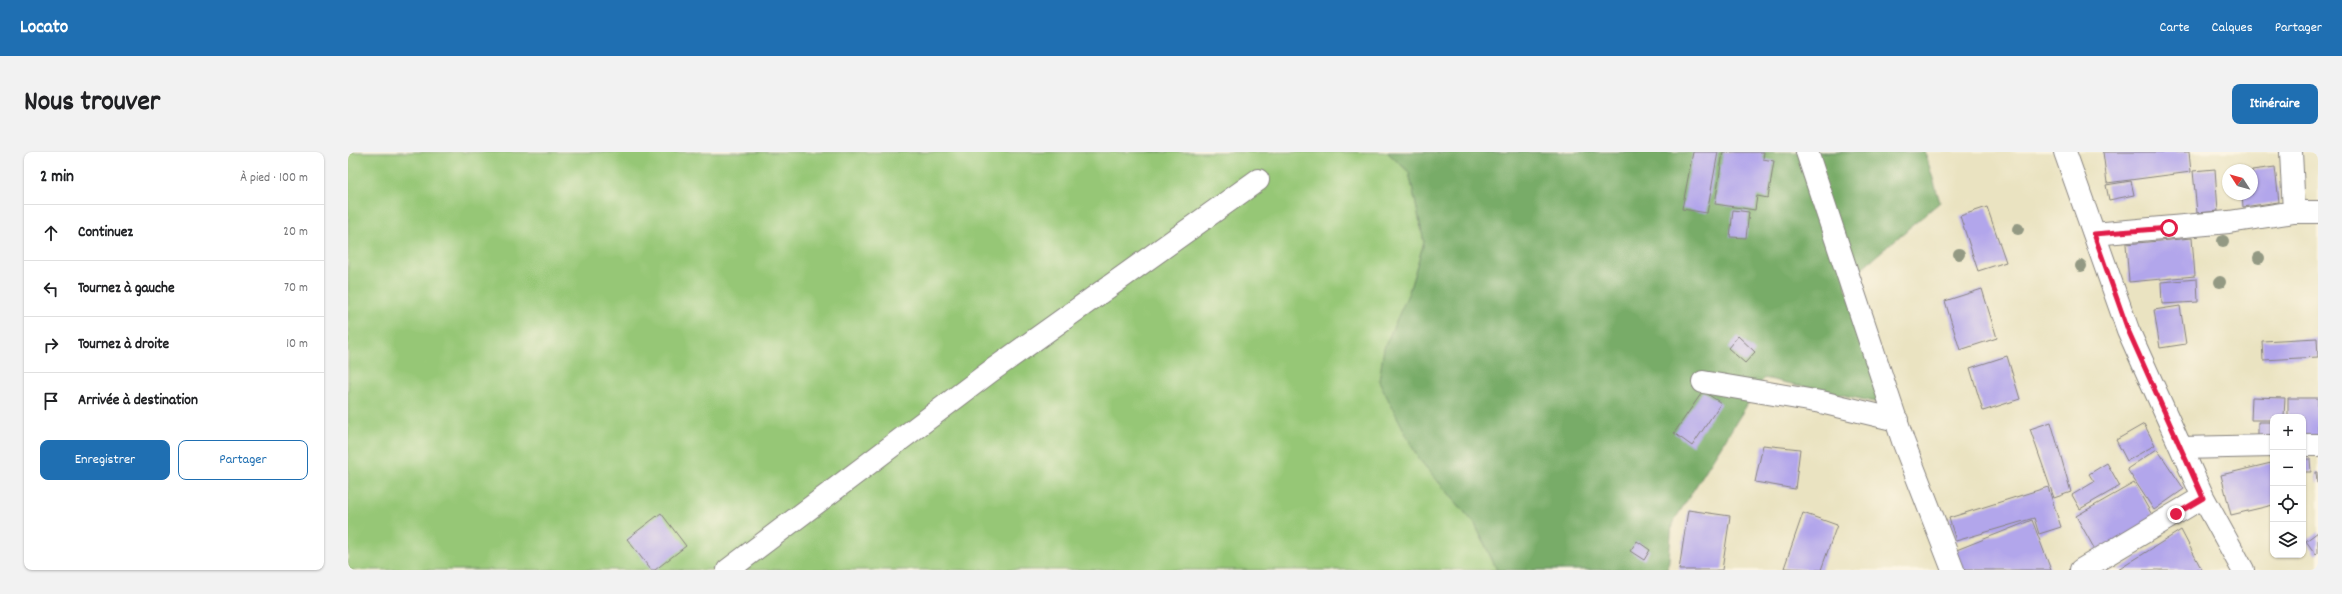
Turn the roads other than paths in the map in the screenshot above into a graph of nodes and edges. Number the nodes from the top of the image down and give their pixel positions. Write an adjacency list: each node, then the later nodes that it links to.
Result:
1 (1807, 152): 9 (street)
2 (2065, 152): 7 (street)
3 (2291, 152): 5 (street)
4 (1258, 180): 15 (street)
5 (2294, 212): 6 (street); 7 (street)
6 (2318, 212)
7 (2094, 234): 13 (street)
8 (1704, 382): 9 (street)
9 (1896, 420): 16 (street)
10 (2306, 445): 11 (street)
11 (2318, 445)
12 (2270, 446): 13 (street)
13 (2181, 448): 14 (street)
14 (2203, 498): 17 (street); 18 (street)
15 (736, 568)
16 (1953, 570)
17 (2081, 570)
18 (2243, 570)

